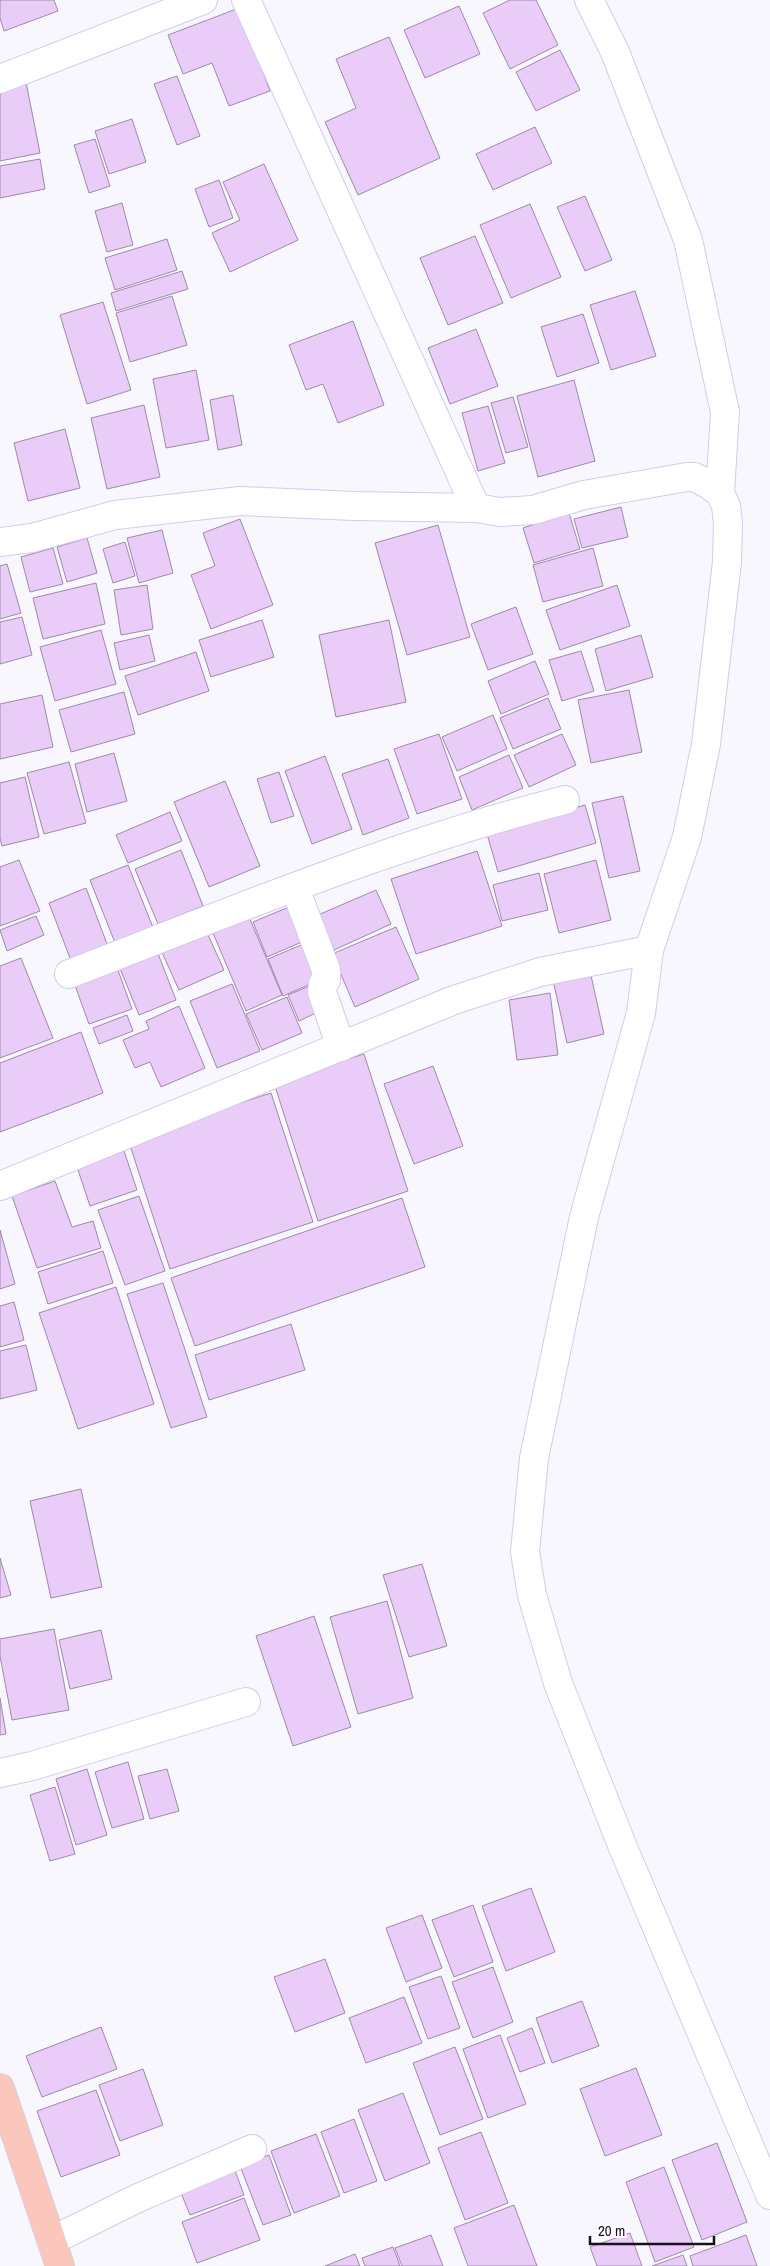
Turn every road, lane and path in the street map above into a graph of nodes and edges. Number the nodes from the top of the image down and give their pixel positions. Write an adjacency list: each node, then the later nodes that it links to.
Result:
1 (203, 0): 4 (street)
2 (246, 0): 6 (street)
3 (589, 0): 5 (street)
4 (0, 79)
5 (720, 493): 6 (street); 10 (street)
6 (476, 508): 7 (street)
7 (0, 542)
8 (565, 800): 9 (street)
9 (295, 888): 11 (street); 12 (street)
10 (649, 950): 12 (street); 18 (street)
11 (69, 974)
12 (341, 1047): 13 (street)
13 (0, 1186)
14 (246, 1702): 15 (street)
15 (0, 1773)
16 (0, 2088): 19 (main road)
17 (252, 2149): 19 (street)
18 (770, 2195)
19 (51, 2241): 20 (main road)
20 (60, 2266)

